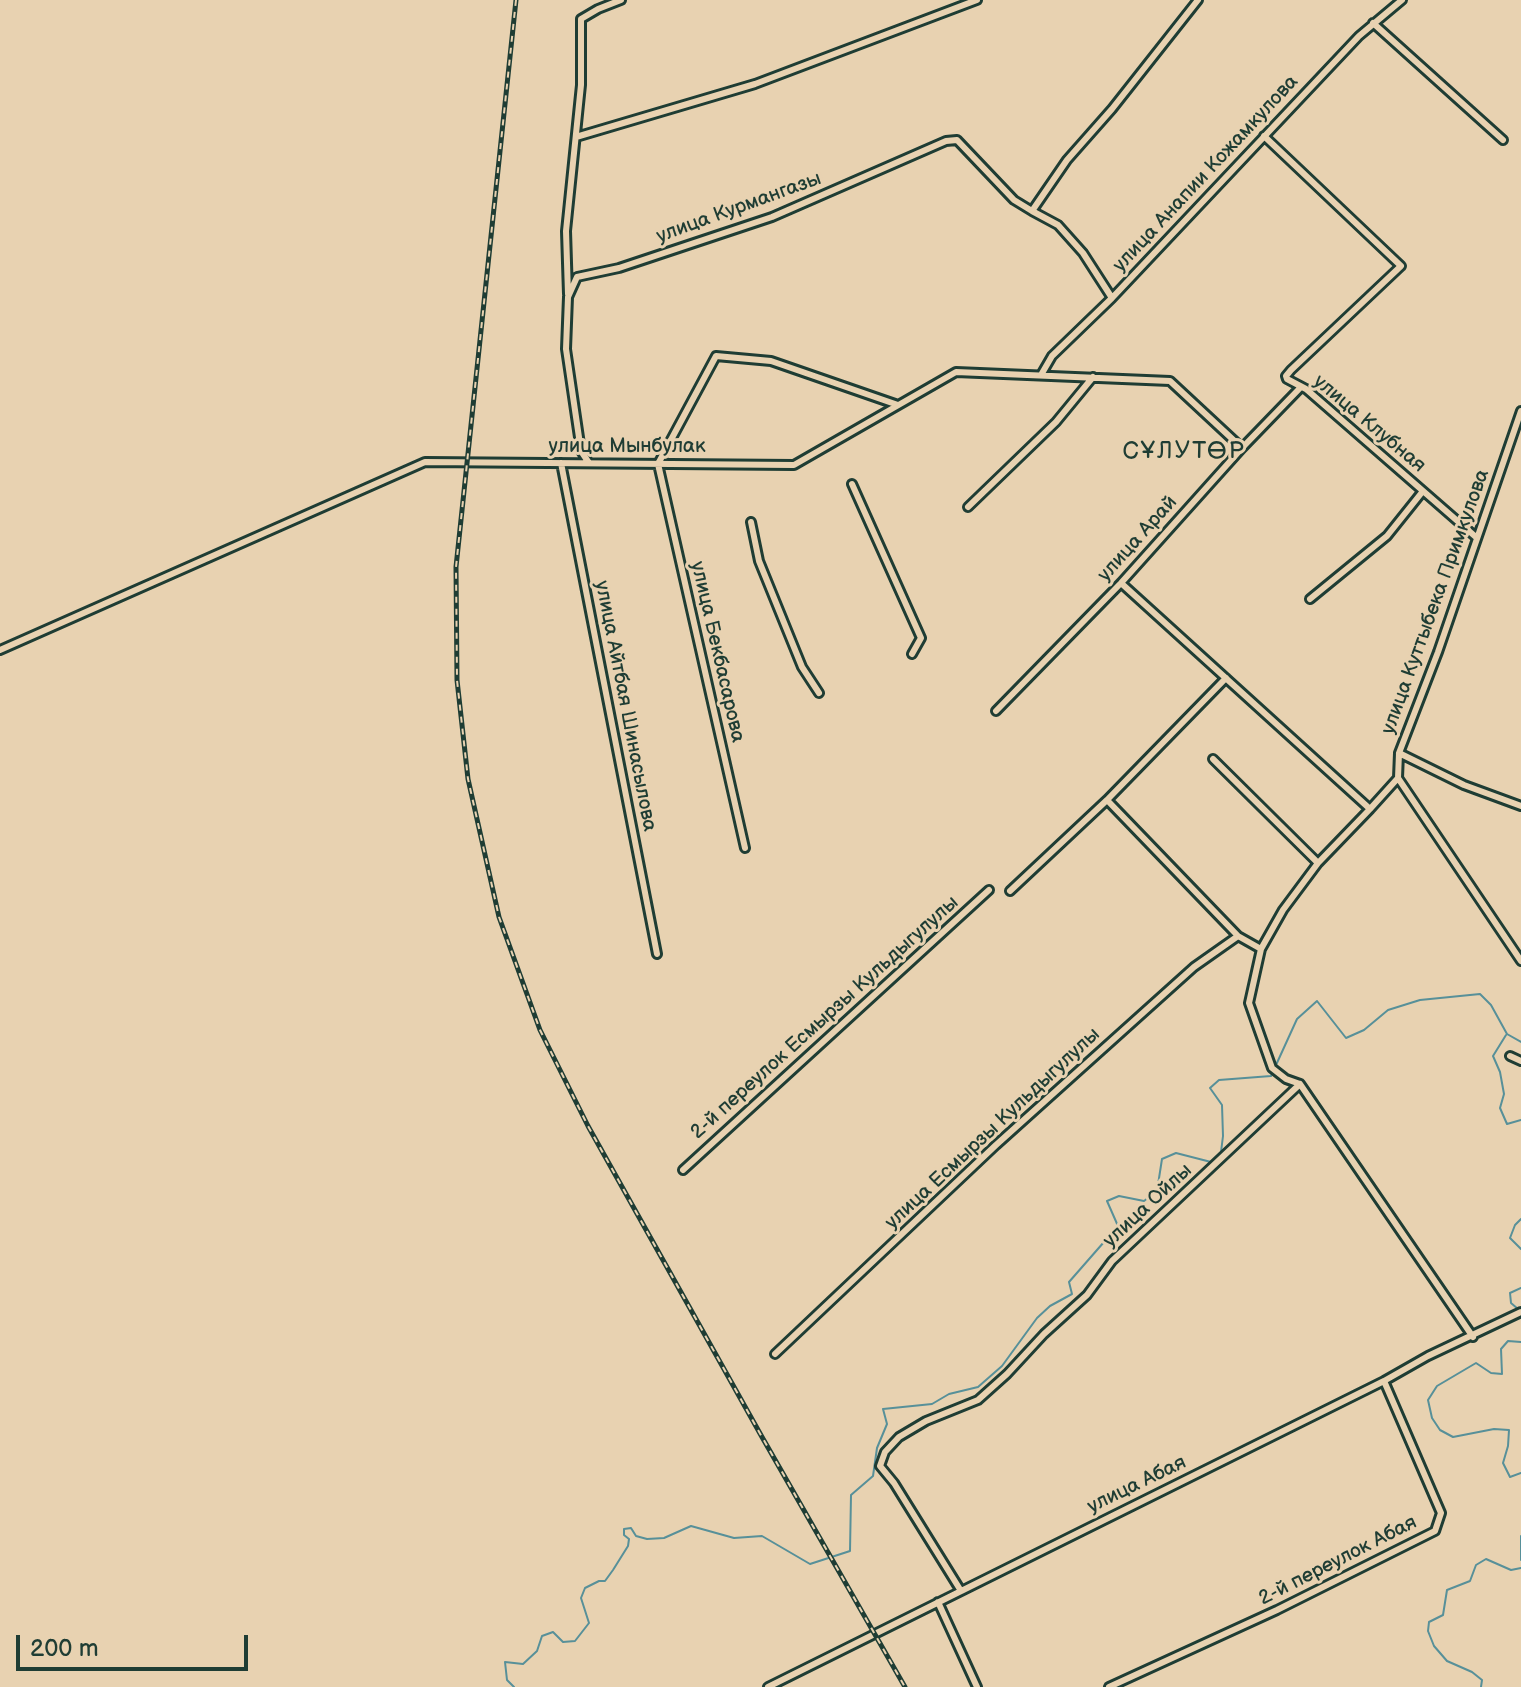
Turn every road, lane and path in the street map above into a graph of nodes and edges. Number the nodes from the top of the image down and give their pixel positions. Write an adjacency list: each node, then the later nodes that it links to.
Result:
1 (621, 0): 7 (street)
2 (977, 0): 7 (street)
3 (1198, 0): 9 (street)
4 (1402, 0): 5 (street, улица Анапии Кожамкулова)
5 (1373, 23): 6 (street, улица Анапии Кожамкулова); 8 (street)
6 (1264, 136): 11 (street, улица Анапии Кожамкулова); 14 (street, улица Клубная)
7 (576, 137): 10 (street)
8 (1503, 140)
9 (1032, 211): 10 (street, улица Курмангазы); 11 (street, улица Курмангазы)
10 (568, 297): 19 (street)
11 (1112, 298): 12 (street, улица Анапии Кожамкулова)
12 (1041, 375): 13 (street, улица Мынбулак); 15 (street, улица Мынбулак)
13 (1093, 377): 17 (street, улица Мынбулак); 23 (street)
14 (1301, 387): 17 (street, улица Арай); 22 (street, улица Клубная)
15 (898, 405): 20 (street, улица Мынбулак); 20 (street)
16 (1521, 411): 25 (street, улица Куттыбека Примкулова)
17 (1242, 448): 26 (street, улица Арай)
18 (561, 463): 19 (street, улица Мынбулак); 28 (street, улица Мынбулак); 45 (street, улица Айтбая Шинасылова)
19 (589, 463): 20 (street, улица Мынбулак)
20 (658, 464): 39 (street, улица Бекбасарова)
21 (852, 484): 29 (street)
22 (1423, 491): 25 (street, улица Клубная); 27 (street)
23 (968, 507)
24 (751, 522): 31 (street)
25 (1477, 538): 33 (street, улица Куттыбека Примкулова)
26 (1121, 583): 30 (street); 32 (street, улица Арай)
27 (1310, 599)
28 (0, 650)
29 (912, 654)
30 (1226, 678): 36 (street); 38 (street)
31 (819, 693)
32 (996, 711)
33 (1399, 753): 35 (street, улица Куттыбека Примкулова); 37 (street)
34 (1213, 759): 40 (street)
35 (1398, 778): 38 (street); 46 (street)
36 (1107, 800): 42 (street); 43 (street)
37 (1521, 806)
38 (1370, 809): 40 (street)
39 (745, 848)
40 (1318, 863): 44 (street)
41 (989, 890): 50 (street, 2-й переулок Есмырзы Кульдыгулулы)
42 (1010, 891)
43 (1238, 936): 44 (street); 53 (street, улица Есмырзы Кульдыгулулы)
44 (1261, 949): 49 (street)
45 (657, 954)
46 (1521, 961)
47 (1510, 1056): 48 (street)
48 (1521, 1061)
49 (1300, 1084): 52 (street); 55 (street, улица Ойлы)
50 (683, 1170)
51 (1521, 1312): 52 (street, улица Абая)
52 (1473, 1337): 54 (street, улица Абая)
53 (775, 1354)
54 (1384, 1381): 55 (street, улица Абая); 59 (street, 2-й переулок Абая)
55 (961, 1591): 56 (street, улица Абая)
56 (938, 1602): 57 (street, улица Абая); 58 (street)
57 (768, 1687)
58 (977, 1687)
59 (1109, 1687)

